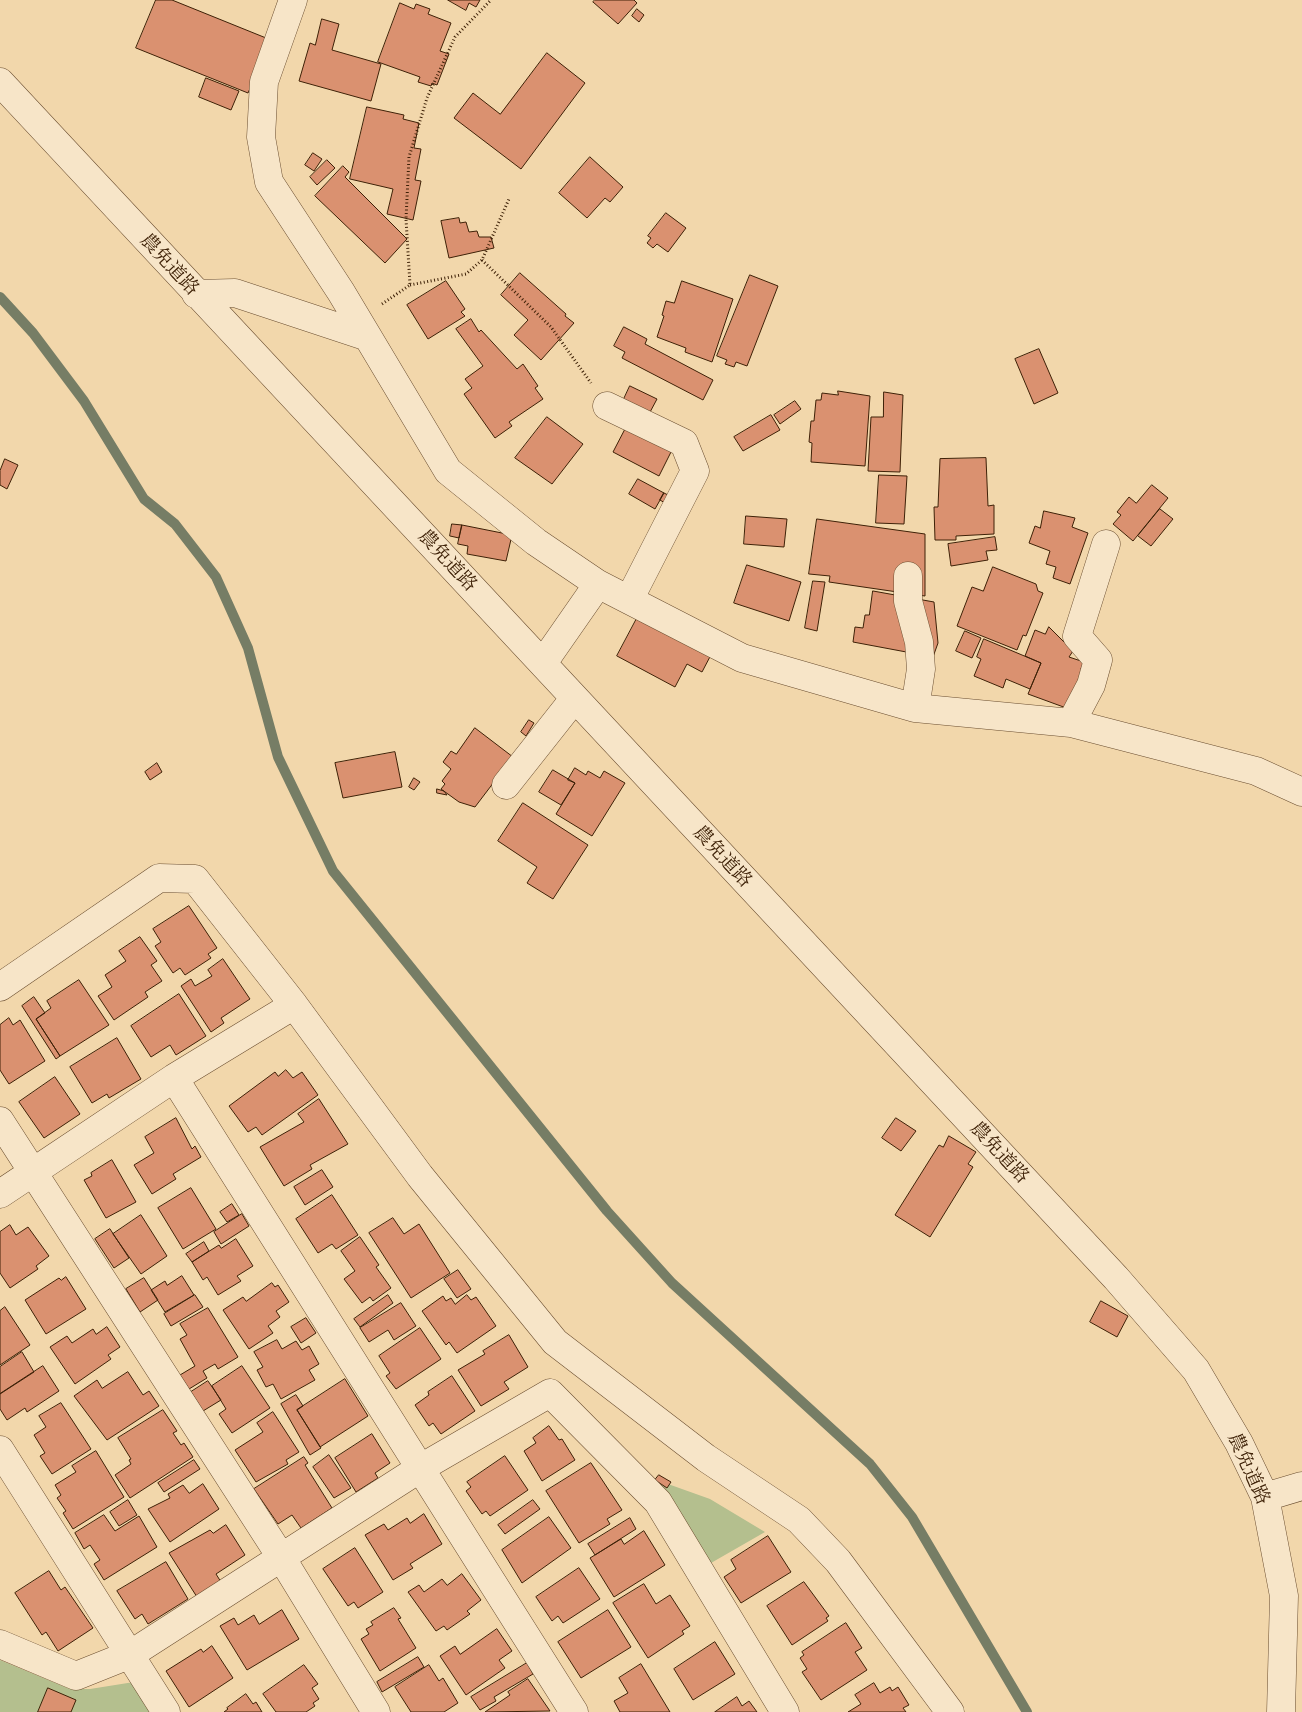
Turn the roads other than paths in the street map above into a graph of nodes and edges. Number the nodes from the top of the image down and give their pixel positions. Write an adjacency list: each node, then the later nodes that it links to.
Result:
1 (294, 0): 4 (street)
2 (0, 82): 3 (street, 農免道路)
3 (196, 294): 4 (street); 10 (street, 農免道路)
4 (363, 328): 8 (street)
5 (607, 406): 9 (street)
6 (1106, 544): 13 (street)
7 (908, 576): 12 (street)
8 (598, 584): 9 (street); 10 (street)
9 (629, 600): 12 (street)
10 (542, 663): 11 (street, 農免道路)
11 (574, 698): 14 (street); 25 (street, 農免道路)
12 (915, 708): 13 (street)
13 (1071, 723): 15 (street)
14 (506, 785)
15 (1302, 792)
16 (0, 988): 17 (street)
17 (294, 1005): 18 (street); 33 (street)
18 (174, 1078): 20 (street); 23 (street)
19 (0, 1121): 20 (street)
20 (34, 1172): 21 (street); 26 (street)
21 (0, 1194)
22 (0, 1450): 28 (street)
23 (419, 1469): 26 (street); 31 (street); 32 (street)
24 (1302, 1486): 25 (street)
25 (1265, 1497): 34 (street, 農免道路)
26 (281, 1557): 28 (street); 30 (street)
27 (0, 1644): 28 (street)
28 (130, 1654): 29 (street)
29 (166, 1712)
30 (376, 1712)
31 (574, 1712)
32 (785, 1712)
33 (950, 1712)
34 (1281, 1712)

